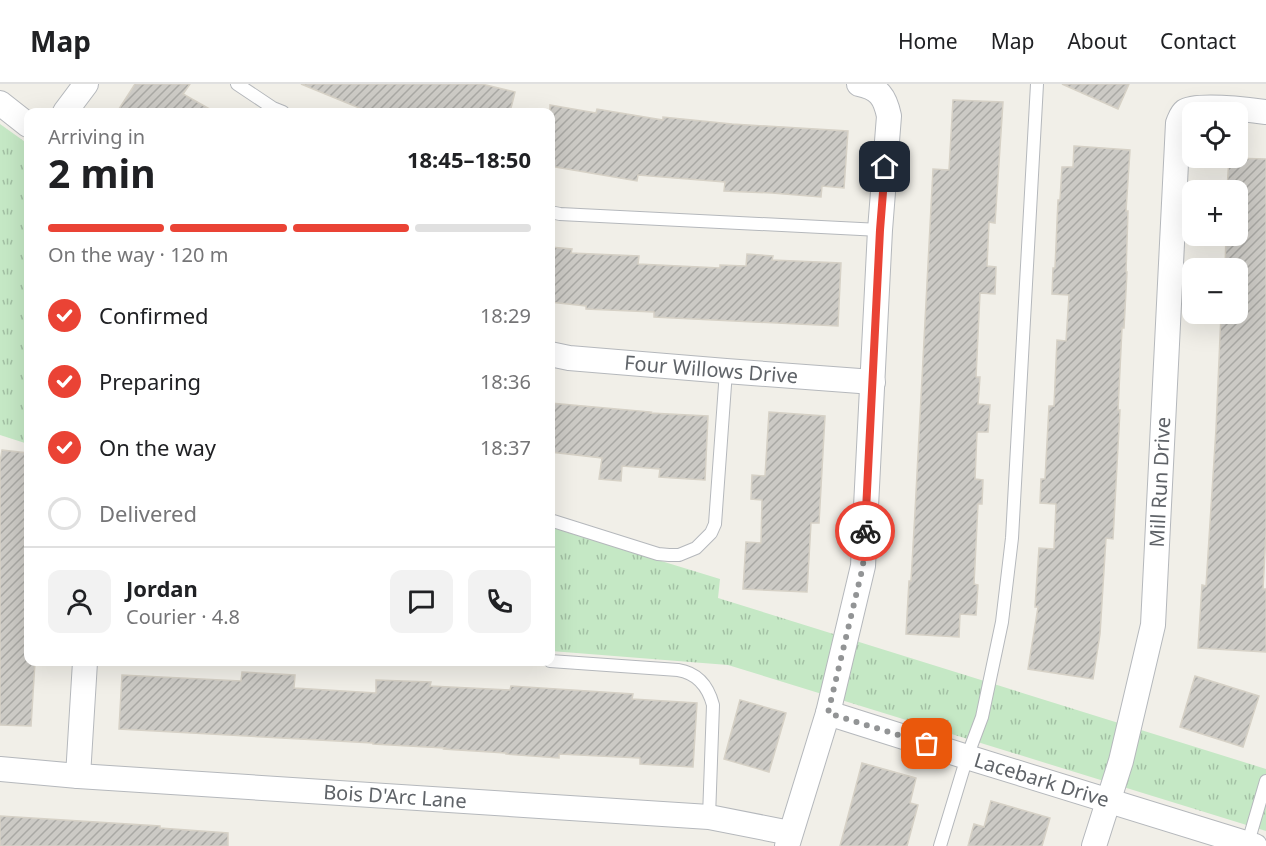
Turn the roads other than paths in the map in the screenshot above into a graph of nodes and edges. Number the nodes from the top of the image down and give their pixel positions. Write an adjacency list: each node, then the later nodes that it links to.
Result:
1 (86, 84): 6 (street)
2 (237, 84): 7 (lane)
3 (860, 84): 11 (street)
4 (1037, 84): 19 (lane)
5 (0, 102): 9 (street)
6 (68, 108)
7 (273, 108)
8 (1266, 111): 23 (street, Mill Run Drive)
9 (24, 122)
10 (555, 213): 11 (lane)
11 (880, 230): 14 (street)
12 (555, 355): 13 (street, Four Willows Drive)
13 (726, 371): 14 (street, Four Willows Drive); 15 (lane)
14 (873, 382): 18 (street)
15 (555, 522)
16 (555, 661): 24 (lane)
17 (85, 666): 21 (street)
18 (828, 713): 19 (street, Lacebark Drive); 25 (street)
19 (967, 757): 23 (street, Lacebark Drive); 27 (lane)
20 (0, 769): 21 (street, Bois D'Arc Lane)
21 (78, 776): 24 (street, Bois D'Arc Lane)
22 (1266, 781): 26 (lane)
23 (1108, 800): 26 (street, Lacebark Drive); 28 (street, Mill Run Drive)
24 (709, 817): 25 (street, Bois D'Arc Lane)
25 (788, 839)
26 (1250, 845)
27 (940, 846)
28 (1094, 846)

